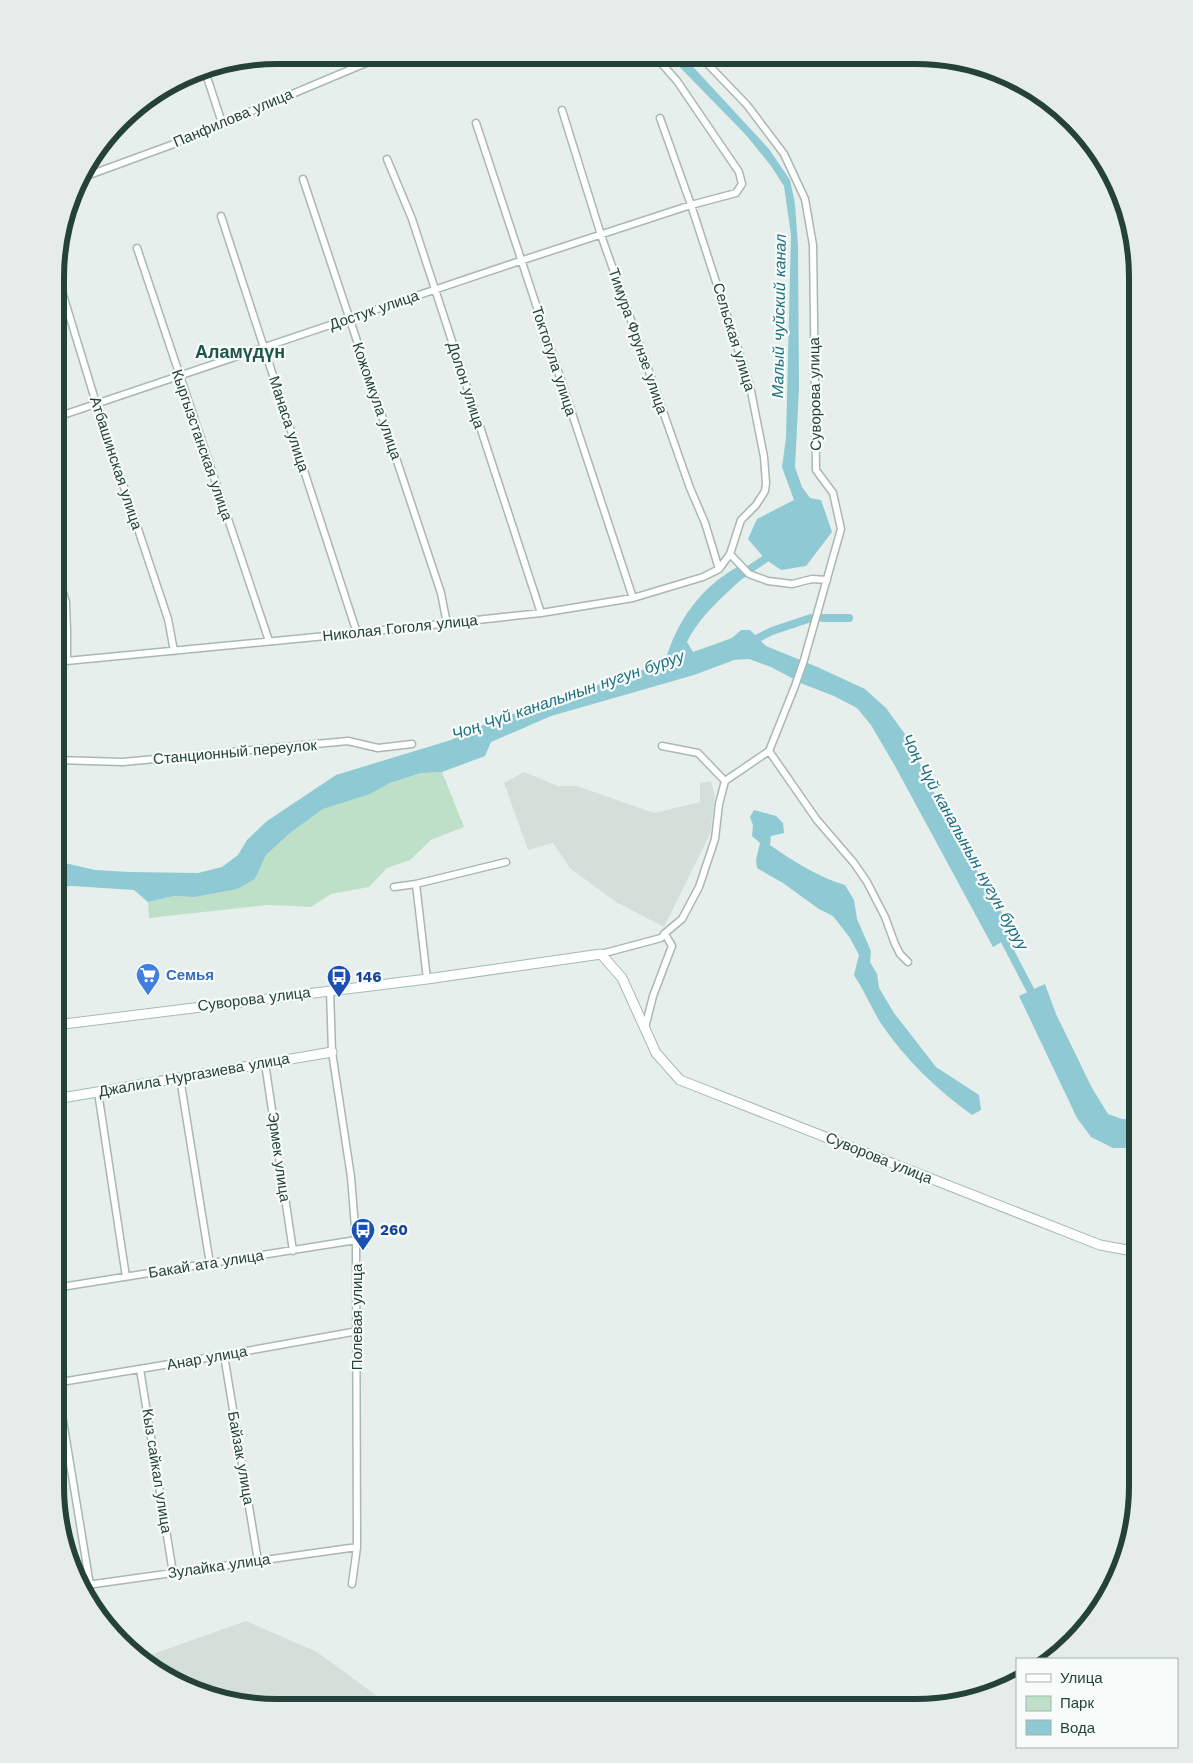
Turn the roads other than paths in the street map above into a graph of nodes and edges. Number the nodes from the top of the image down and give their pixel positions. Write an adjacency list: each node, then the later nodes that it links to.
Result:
1 (363, 64): 7 (street, Панфилова улица)
2 (662, 64): 12 (street, Достук улица)
3 (708, 64): 26 (street, Суворова улица)
4 (206, 76): 7 (street)
5 (562, 110): 14 (street, Тимура Фрунзе улица)
6 (660, 118): 12 (street, Сельская улица)
7 (222, 123): 10 (street, Панфилова улица)
8 (476, 123): 16 (street, Токтогула улица)
9 (387, 159): 17 (street, Долон улица)
10 (90, 175)
11 (303, 179): 19 (street, Кожомкула улица)
12 (691, 205): 14 (street, Достук улица); 24 (street, Сельская улица)
13 (221, 216): 20 (street, Манаса улица)
14 (601, 235): 16 (street, Достук улица); 25 (street, Тимура Фрунзе улица)
15 (136, 248): 21 (street, Кыргызстанская улица)
16 (520, 261): 17 (street, Достук улица); 28 (street, Токтогула улица)
17 (434, 290): 19 (street, Достук улица); 29 (street, Долон улица)
18 (64, 298): 22 (street, Атбашинская улица)
19 (349, 318): 20 (street, Достук улица); 30 (street, Кожомкула улица)
20 (264, 348): 21 (street, Достук улица); 33 (street, Манаса улица)
21 (179, 376): 22 (street, Достук улица); 34 (street, Кыргызстанская улица)
22 (96, 403): 23 (street, Достук улица); 35 (street, Атбашинская улица)
23 (64, 414)
24 (730, 554): 25 (street, Николая Гоголя улица); 26 (street)
25 (718, 569): 28 (street, Николая Гоголя улица)
26 (827, 580): 40 (street, Суворова улица)
27 (64, 596): 32 (street)
28 (633, 598): 29 (street, Николая Гоголя улица)
29 (541, 613): 30 (street, Николая Гоголя улица)
30 (447, 624): 33 (street, Николая Гоголя улица)
31 (64, 632): 32 (street)
32 (67, 632): 37 (street)
33 (358, 633): 34 (street, Николая Гоголя улица)
34 (269, 641): 35 (street, Николая Гоголя улица)
35 (174, 651): 37 (street, Николая Гоголя улица)
36 (64, 661): 37 (street, Николая Гоголя улица)
37 (67, 661)
38 (412, 744): 41 (street, Станционный переулок)
39 (662, 746): 42 (street)
40 (769, 751): 42 (street); 48 (street)
41 (64, 760)
42 (725, 781): 46 (street, Суворова улица)
43 (506, 862): 44 (street)
44 (416, 884): 45 (street); 49 (street)
45 (394, 887)
46 (665, 934): 47 (street, Суворова улица); 52 (street)
47 (601, 954): 49 (street, Суворова улица); 52 (street, Суворова улица)
48 (908, 962)
49 (427, 979): 50 (street, Суворова улица)
50 (330, 990): 51 (street, Суворова улица); 53 (street, Полевая улица)
51 (64, 1024)
52 (645, 1028): 60 (street, Суворова улица)
53 (332, 1052): 54 (street, Джалила Нургазиева улица); 58 (street, Полевая улица)
54 (265, 1063): 55 (street, Джалила Нургазиева улица); 59 (street, Эрмек улица)
55 (180, 1078): 56 (street, Джалила Нургазиева улица); 61 (street)
56 (98, 1092): 57 (street, Джалила Нургазиева улица); 62 (street)
57 (64, 1098)
58 (356, 1240): 59 (street, Бакай ата улица); 64 (street, Полевая улица)
59 (293, 1250): 61 (street, Бакай ата улица)
60 (1129, 1250)
61 (210, 1264): 62 (street, Бакай ата улица)
62 (126, 1277): 63 (street, Бакай ата улица)
63 (64, 1287)
64 (358, 1331): 65 (street, Анар улица); 69 (street, Полевая улица)
65 (224, 1356): 66 (street, Анар улица); 70 (street, Байзак улица)
66 (140, 1369): 67 (street, Анар улица); 71 (street, Кыз сайкал улица)
67 (64, 1381)
68 (64, 1430): 72 (street)
69 (357, 1547): 70 (street, Зулайка улица); 73 (street, Полевая улица)
70 (258, 1561): 71 (street, Зулайка улица)
71 (172, 1573): 72 (street, Зулайка улица)
72 (90, 1584)
73 (352, 1584)

